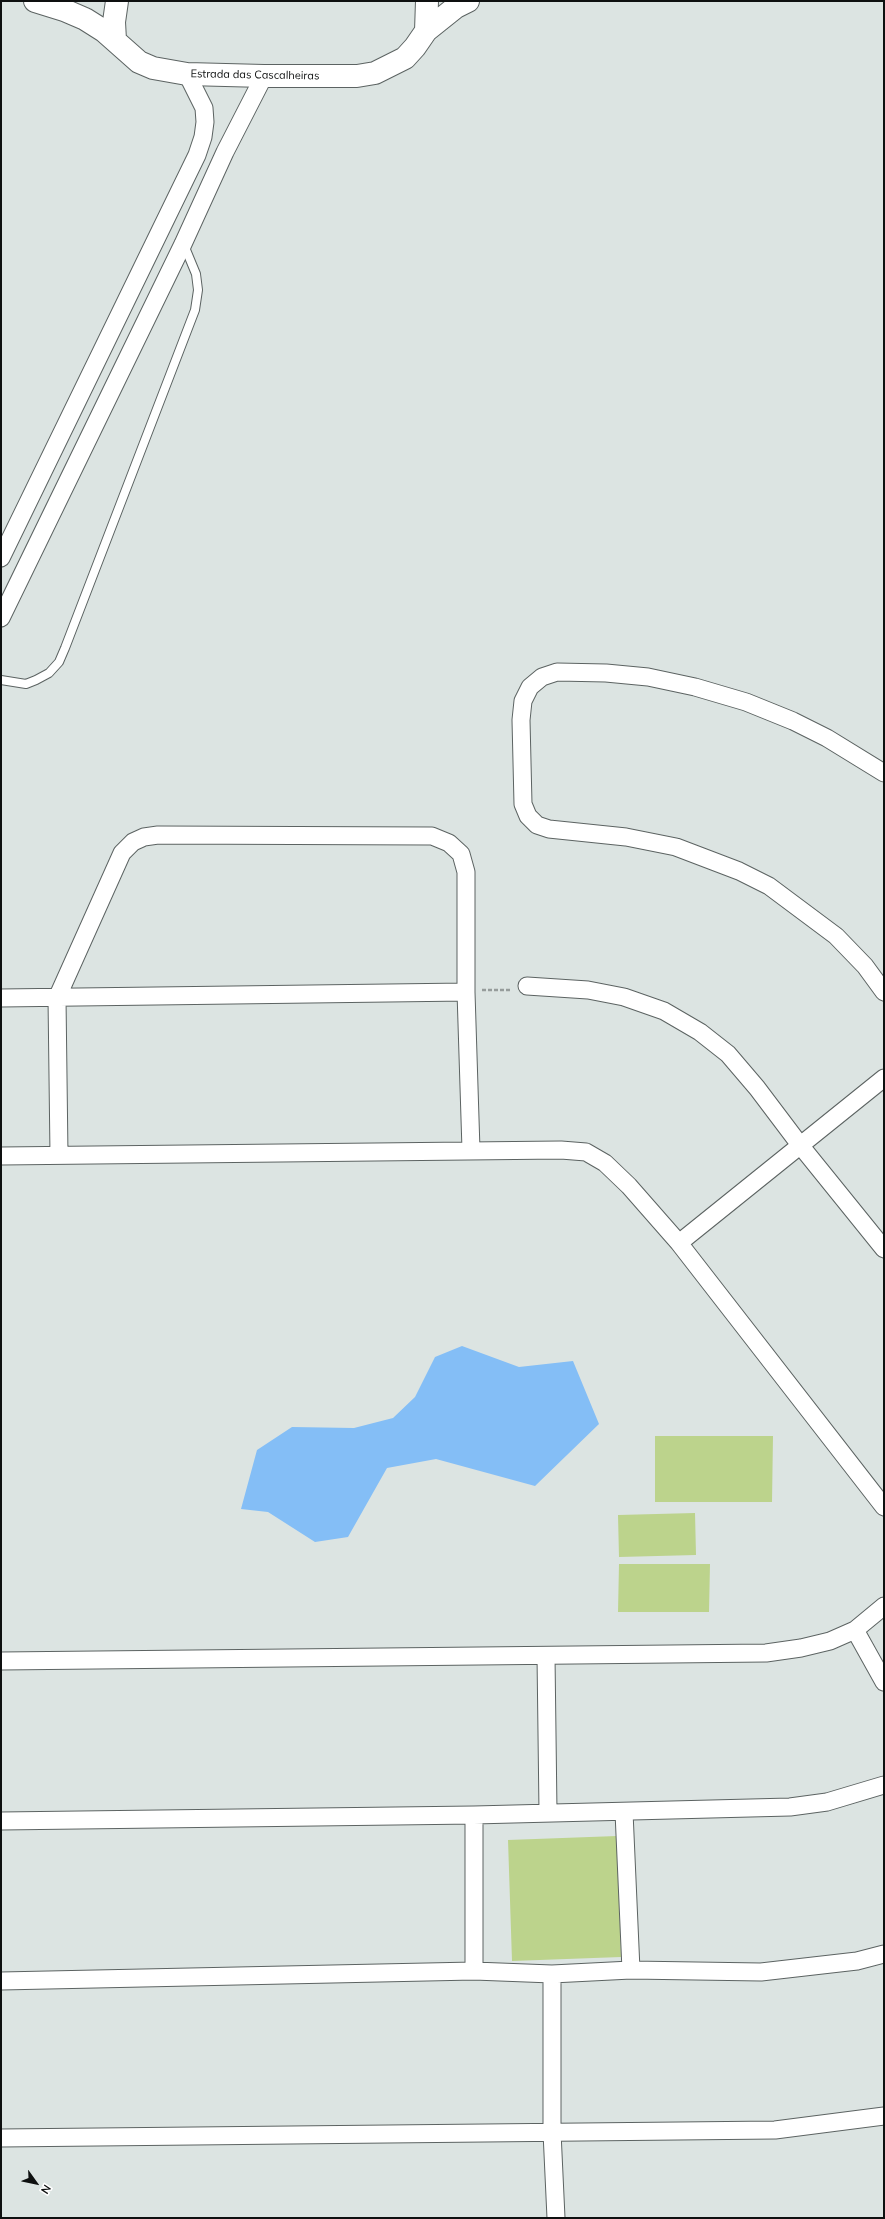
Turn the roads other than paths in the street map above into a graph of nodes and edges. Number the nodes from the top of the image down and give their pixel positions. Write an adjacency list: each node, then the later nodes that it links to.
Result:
1 (35, 1): 6 (main road, Estrada das Cascalheiras)
2 (117, 1): 6 (main road)
3 (427, 1): 5 (main road)
4 (468, 1): 5 (main road, Estrada das Cascalheiras)
5 (426, 31): 8 (main road, Estrada das Cascalheiras)
6 (115, 40): 7 (main road, Estrada das Cascalheiras)
7 (187, 74): 8 (main road, Estrada das Cascalheiras); 9 (street)
8 (264, 76): 10 (street)
9 (189, 170): 10 (street); 12 (street)
10 (213, 180): 11 (street)
11 (183, 244): 13 (street); 14 (lane)
12 (1, 558)
13 (1, 618)
14 (1, 680)
15 (884, 773): 17 (street)
16 (527, 986): 22 (street)
17 (883, 986)
18 (466, 992): 20 (street); 20 (street); 23 (street)
19 (1, 998): 20 (street)
20 (57, 998): 24 (street)
21 (884, 1078): 22 (street)
22 (800, 1145): 26 (street); 27 (street)
23 (471, 1150): 24 (street); 26 (street)
24 (59, 1155): 25 (street)
25 (1, 1156)
26 (678, 1243): 28 (street)
27 (884, 1249)
28 (884, 1507)
29 (884, 1606): 30 (street)
30 (855, 1630): 31 (street); 33 (street)
31 (546, 1656): 32 (street); 35 (street)
32 (1, 1662)
33 (884, 1682)
34 (884, 1785): 36 (street)
35 (548, 1812): 36 (street); 37 (street)
36 (624, 1812): 40 (street)
37 (474, 1816): 38 (street); 41 (street)
38 (1, 1821)
39 (884, 1954): 40 (street)
40 (631, 1970): 42 (street)
41 (474, 1971): 42 (street); 43 (street)
42 (552, 1974): 45 (street)
43 (1, 1980)
44 (884, 2116): 45 (street)
45 (552, 2132): 46 (street); 47 (street)
46 (1, 2138)
47 (556, 2218)

